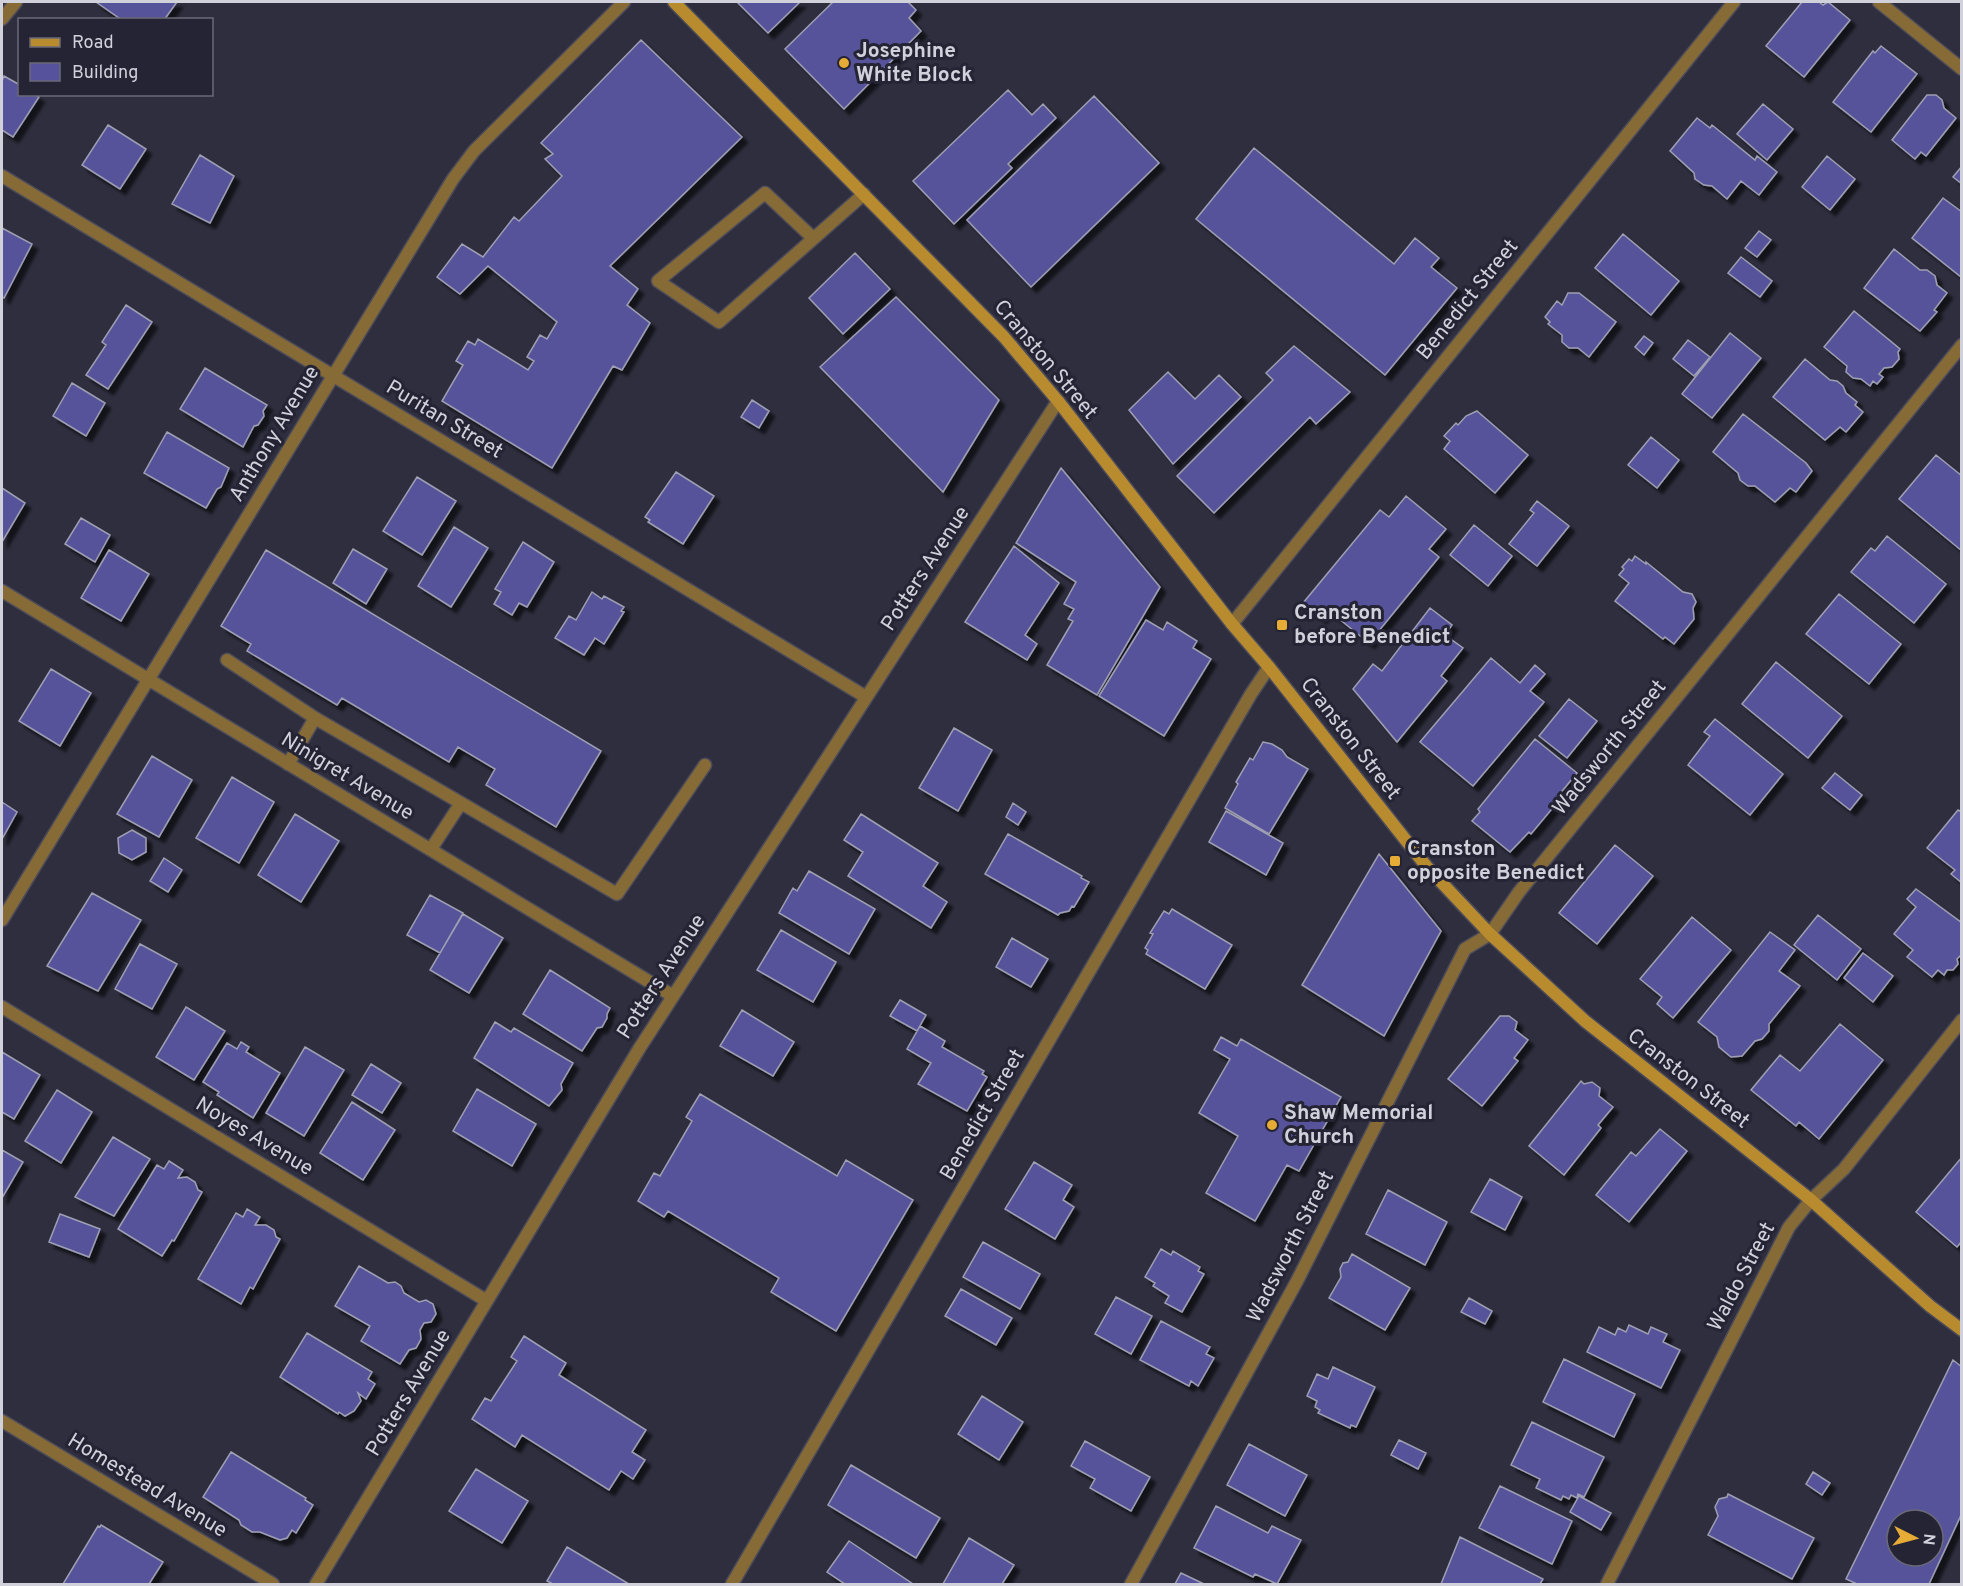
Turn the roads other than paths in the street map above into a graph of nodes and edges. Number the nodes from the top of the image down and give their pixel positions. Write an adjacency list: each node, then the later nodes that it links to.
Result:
1 (16, 2): 6 (street)
2 (624, 2): 12 (street, Anthony Avenue)
3 (674, 2): 9 (main road, Cranston Street)
4 (1734, 2): 15 (street, Benedict Street)
5 (1879, 2): 7 (street)
6 (2, 19)
7 (1962, 69)
8 (2, 176): 12 (street, Puritan Street)
9 (864, 194): 10 (street); 13 (main road, Cranston Street)
10 (813, 238): 10 (street)
11 (1962, 345): 26 (street, Wadsworth Street)
12 (333, 376): 18 (street, Anthony Avenue); 19 (street, Puritan Street)
13 (1058, 401): 15 (main road, Cranston Street); 19 (street, Potters Avenue)
14 (2, 591): 18 (street, Ninigret Avenue)
15 (1232, 624): 17 (main road, Cranston Street)
16 (227, 660): 20 (street)
17 (1269, 667): 26 (main road, Cranston Street); 36 (street, Benedict Street)
18 (148, 680): 21 (street, Ninigret Avenue); 25 (street, Anthony Avenue)
19 (866, 697): 27 (street, Potters Avenue)
20 (315, 718): 21 (street); 23 (street)
21 (288, 764): 24 (street, Ninigret Avenue)
22 (705, 765): 23 (street)
23 (461, 803): 24 (street)
24 (431, 849): 27 (street, Ninigret Avenue)
25 (2, 920)
26 (1490, 934): 30 (main road, Cranston Street); 37 (street, Wadsworth Street)
27 (673, 996): 31 (street, Potters Avenue)
28 (2, 1007): 31 (street, Noyes Avenue)
29 (1962, 1020): 30 (street, Waldo Street)
30 (1810, 1200): 32 (main road, Cranston Street); 38 (street, Waldo Street)
31 (487, 1301): 35 (street, Potters Avenue)
32 (1962, 1330)
33 (2, 1421): 34 (street, Homestead Avenue)
34 (273, 1584)
35 (316, 1584)
36 (732, 1584)
37 (1131, 1584)
38 (1607, 1584)

